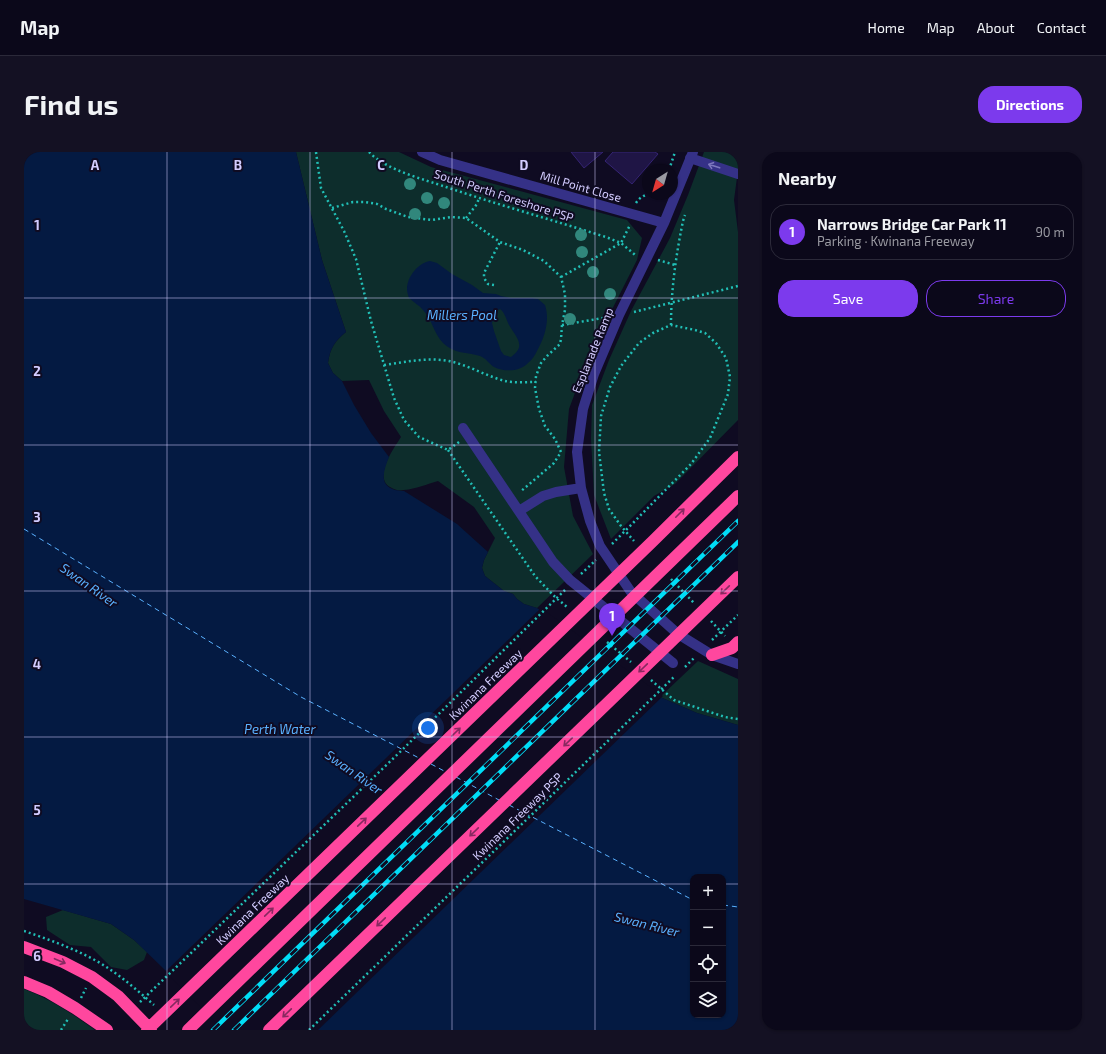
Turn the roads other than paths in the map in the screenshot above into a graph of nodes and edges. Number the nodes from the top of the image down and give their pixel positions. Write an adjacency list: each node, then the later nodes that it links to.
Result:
1 (422, 152): 4 (street, Mill Point Close)
2 (692, 155): 3 (street, one-way to 2); 4 (street, Esplanade Ramp)
3 (738, 174)
4 (664, 223): 7 (street, Esplanade Ramp)
5 (465, 432): 9 (street)
6 (738, 457): 19 (highway, Kwinana Freeway, one-way to 6)
7 (581, 488): 9 (street); 12 (street, Esplanade Ramp)
8 (738, 496): 22 (highway)
9 (519, 511): 13 (street)
10 (738, 577): 23 (highway, one-way to 23)
11 (733, 641): 12 (highway)
12 (710, 649): 14 (street, Esplanade Ramp)
13 (673, 663)
14 (738, 664)
15 (24, 947): 17 (highway, one-way to 17)
16 (24, 982): 18 (highway)
17 (118, 996): 20 (highway); 21 (highway)
18 (106, 1030)
19 (147, 1030)
20 (151, 1030)
21 (160, 1030)
22 (188, 1030)
23 (269, 1030)

